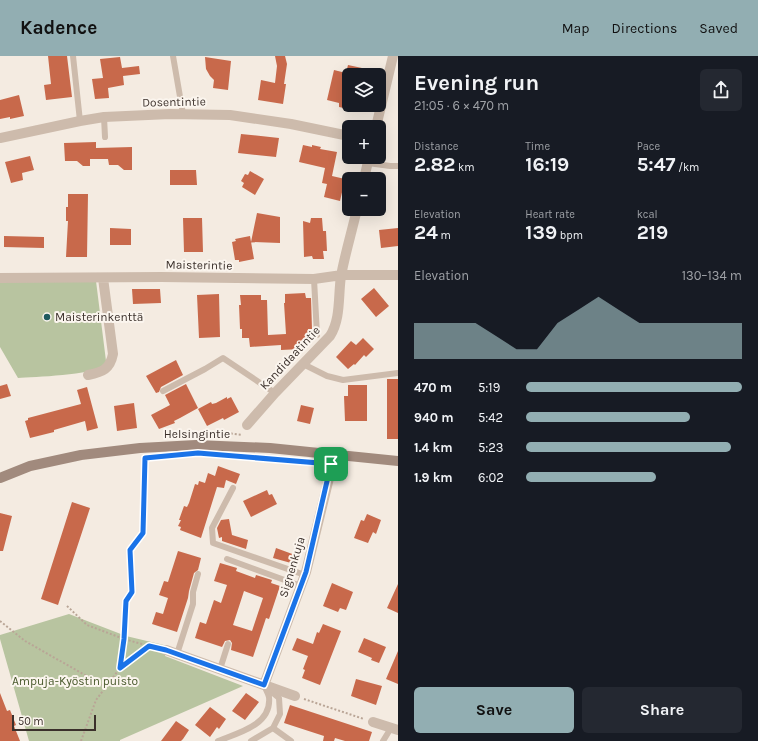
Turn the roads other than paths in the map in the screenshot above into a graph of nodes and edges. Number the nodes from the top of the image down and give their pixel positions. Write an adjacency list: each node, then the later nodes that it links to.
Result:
1 (73, 56): 7 (lane)
2 (173, 56): 4 (lane)
3 (393, 56): 6 (street)
4 (184, 114): 5 (street, Dosentintie); 8 (street, Dosentintie)
5 (104, 118): 7 (street, Dosentintie); 9 (lane)
6 (378, 120)
7 (80, 121): 10 (street, Dosentintie)
8 (342, 135)
9 (105, 137)
10 (0, 138)
11 (383, 164): 12 (lane)
12 (398, 166)
13 (355, 216): 14 (street, Kandidaatintie)
14 (342, 275): 15 (street, Maisterintie); 18 (street, Maisterintie); 20 (street, Kandidaatintie)
15 (398, 275)
16 (0, 278): 17 (street, Maisterintie)
17 (103, 278): 18 (street, Maisterintie); 22 (street)
18 (314, 279): 19 (lane)
19 (317, 335)
20 (303, 364): 21 (lane); 24 (street, Kandidaatintie)
21 (398, 373)
22 (88, 375)
23 (163, 391): 24 (lane)
24 (275, 392): 25 (street, Kandidaatintie)
25 (247, 425)
26 (332, 454): 27 (main road, Helsingintie); 28 (main road, Helsingintie); 32 (street, Signenkuja)
27 (398, 461)
28 (0, 478)
29 (232, 488): 32 (lane)
30 (227, 559): 33 (lane)
31 (198, 574): 36 (lane)
32 (305, 575): 33 (street, Signenkuja)
33 (301, 586): 38 (street, Signenkuja)
34 (228, 644): 37 (lane)
35 (166, 650): 36 (street)
36 (177, 654): 37 (street)
37 (220, 669): 38 (street)
38 (264, 685): 39 (street); 41 (lane); 43 (lane)
39 (295, 696)
40 (373, 722): 42 (street)
41 (273, 728): 44 (lane); 45 (lane)
42 (395, 729): 46 (lane)
43 (218, 741)
44 (251, 741)
45 (291, 741)
46 (383, 741)

